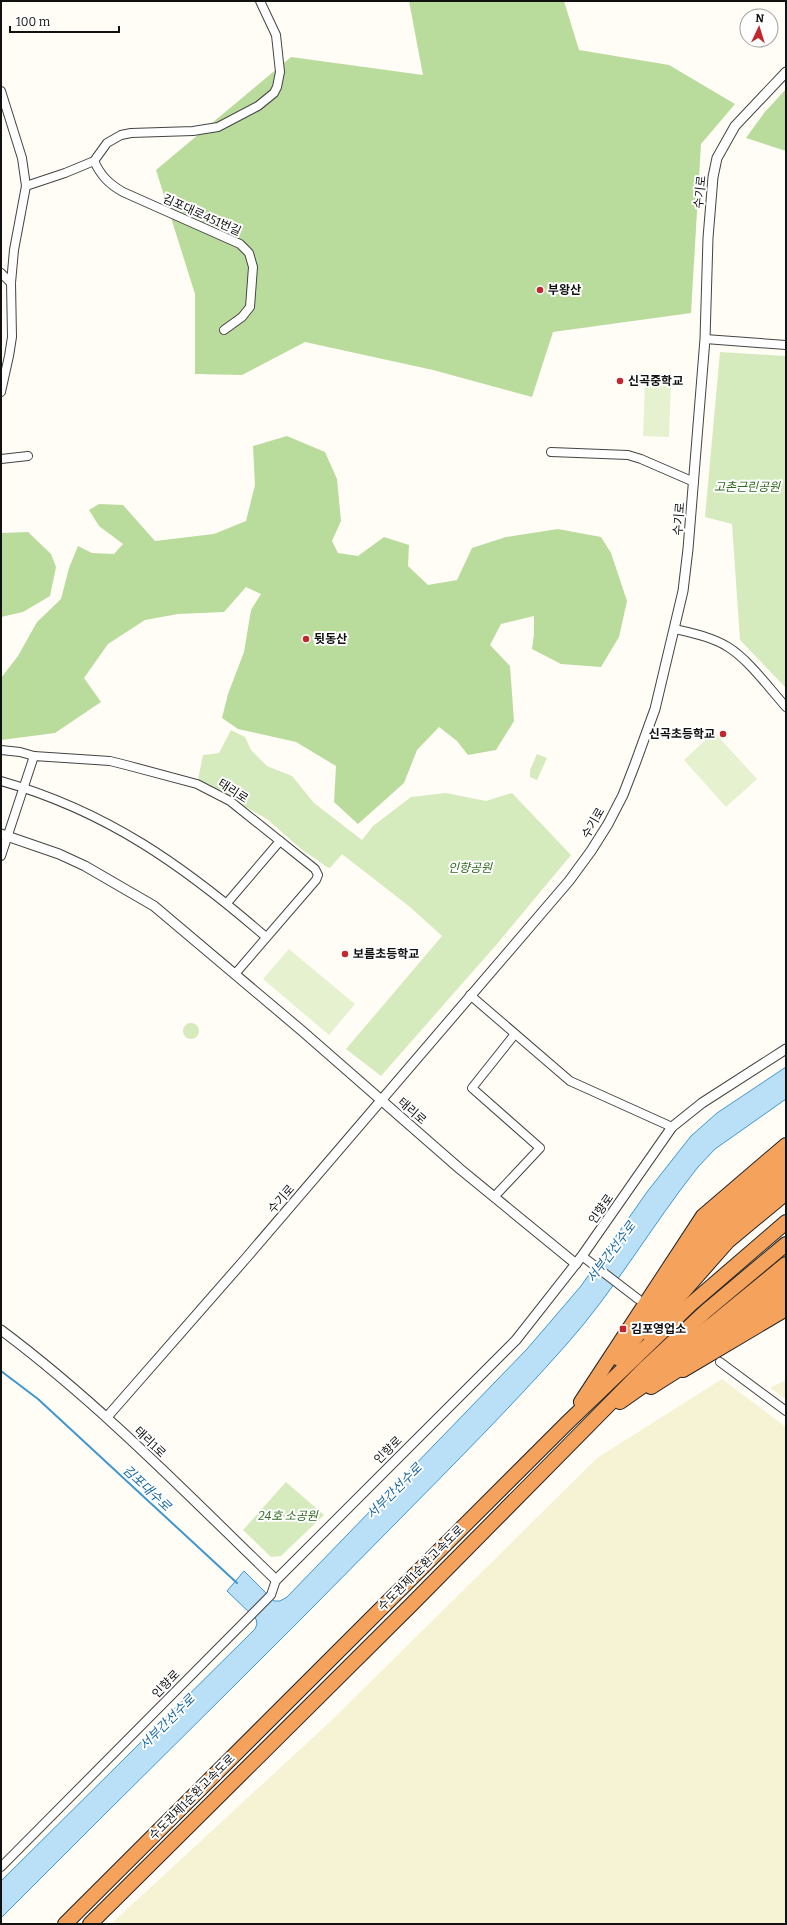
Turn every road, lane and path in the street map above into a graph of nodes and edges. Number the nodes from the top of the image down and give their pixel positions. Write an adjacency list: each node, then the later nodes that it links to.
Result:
1 (260, 1): 4 (street)
2 (786, 72): 9 (street, 수기로)
3 (1, 91): 5 (street)
4 (94, 161): 5 (street); 8 (street, 김포대로451번길)
5 (26, 186): 7 (street)
6 (1, 274): 7 (street)
7 (12, 283): 11 (street)
8 (224, 330)
9 (705, 339): 10 (street); 15 (street, 수기로)
10 (786, 345)
11 (1, 392)
12 (551, 452): 15 (street)
13 (28, 456): 14 (street)
14 (1, 458)
15 (694, 482): 16 (street, 수기로)
16 (675, 629): 17 (street); 28 (street, 수기로)
17 (786, 707)
18 (1, 750): 19 (street, 태리로)
19 (34, 756): 21 (street); 23 (street, 태리로)
20 (1, 781): 21 (street)
21 (23, 788): 22 (street); 25 (street)
22 (4, 835): 24 (street); 27 (street, 태리로)
23 (280, 841): 25 (street); 26 (street, 태리로)
24 (1, 856)
25 (226, 903): 26 (street)
26 (266, 937): 27 (street, 태리로)
27 (234, 974): 31 (street, 태리로)
28 (470, 995): 29 (street); 31 (street, 수기로)
29 (515, 1034): 32 (street); 40 (street)
30 (786, 1049): 32 (street, 인향로)
31 (382, 1100): 40 (street, 태리로); 58 (street, 수기로)
32 (672, 1127): 44 (street, 인향로)
33 (786, 1146): 59 (highway)
34 (786, 1153): 59 (highway)
35 (786, 1161): 59 (highway)
36 (786, 1169): 59 (highway)
37 (786, 1177): 59 (highway)
38 (786, 1185): 59 (highway)
39 (786, 1193): 59 (highway)
40 (494, 1197): 45 (street, 태리로)
41 (786, 1200): 59 (highway)
42 (786, 1222): 59 (highway, 수도권제1순환고속도로)
43 (786, 1244): 60 (highway, 수도권제1순환고속도로)
44 (582, 1256): 45 (street, 인향로); 51 (street)
45 (576, 1264): 61 (street, 인향로)
46 (786, 1264): 60 (highway)
47 (786, 1271): 60 (highway)
48 (786, 1279): 60 (highway)
49 (786, 1286): 60 (highway)
50 (786, 1294): 60 (highway)
51 (638, 1299)
52 (786, 1301): 60 (highway)
53 (786, 1308): 60 (highway)
54 (786, 1315): 60 (highway)
55 (1, 1330): 58 (street, 태리1로)
56 (720, 1362): 57 (street)
57 (786, 1410)
58 (107, 1417): 61 (street, 태리1로)
59 (567, 1423): 63 (highway, 수도권제1순환고속도로)
60 (580, 1432): 64 (highway, 수도권제1순환고속도로)
61 (276, 1580): 62 (street, 인향로)
62 (1, 1867)
63 (65, 1924)
64 (90, 1924)

